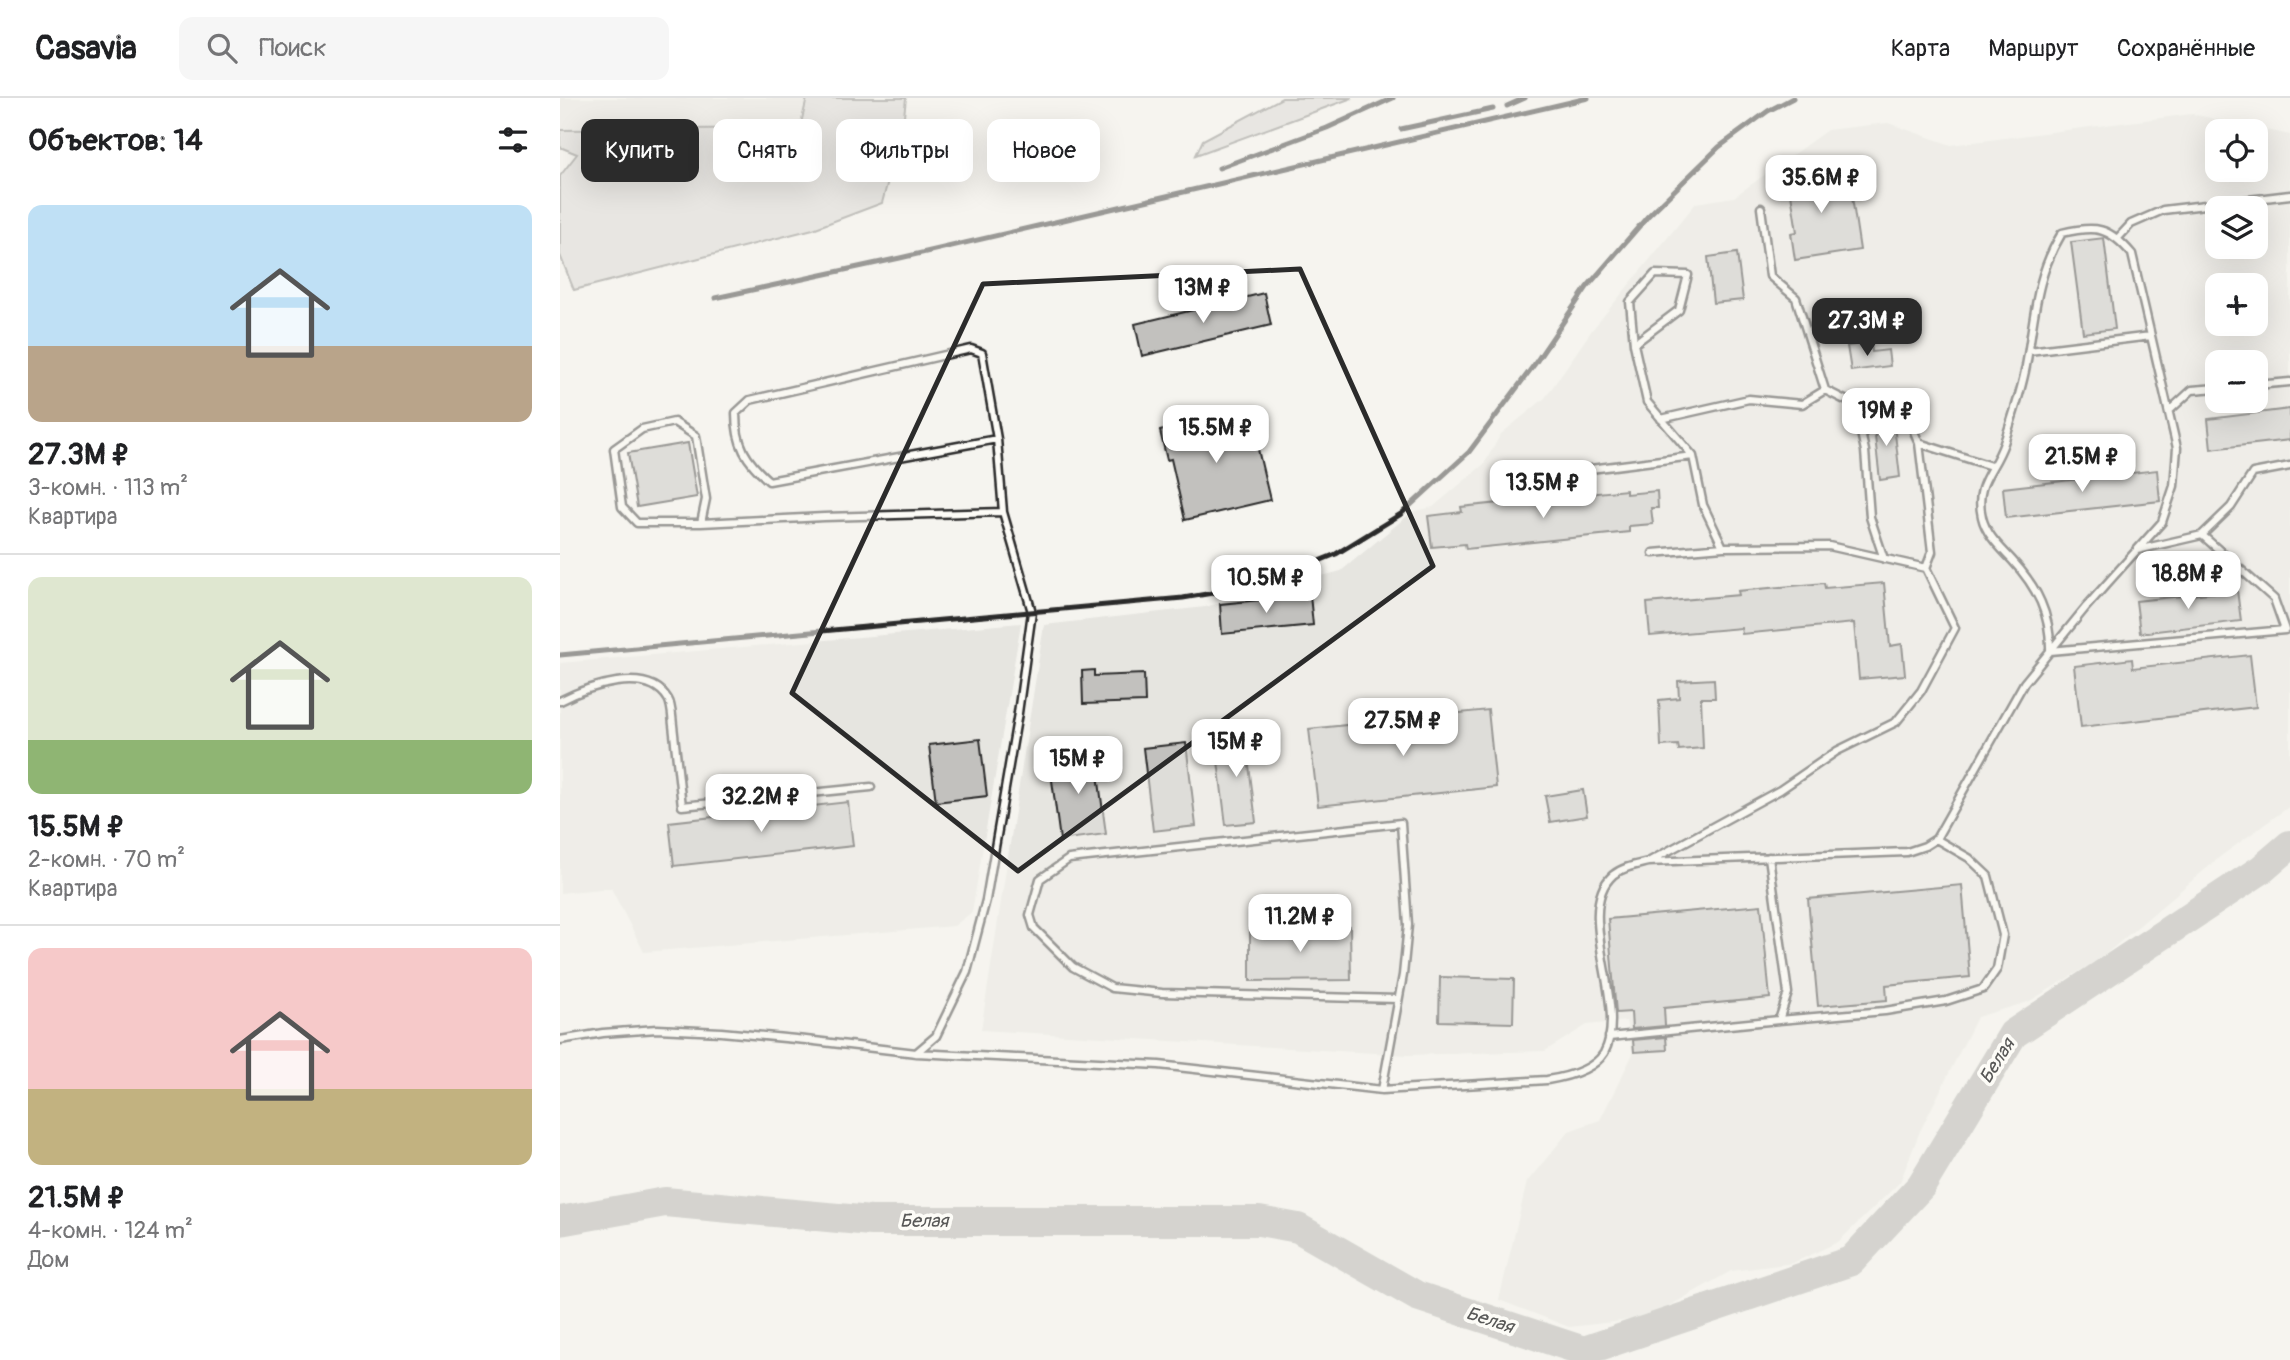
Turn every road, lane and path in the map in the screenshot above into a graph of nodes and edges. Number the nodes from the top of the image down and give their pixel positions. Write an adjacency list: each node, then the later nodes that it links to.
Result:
1 (2290, 195): 3 (lane)
2 (1761, 208): 10 (lane)
3 (2118, 238): 4 (lane); 6 (lane)
4 (2151, 336): 6 (lane); 12 (lane)
5 (1634, 344): 5 (lane); 13 (lane)
6 (2029, 351): 17 (lane)
7 (2290, 382): 8 (lane)
8 (2268, 384)
9 (2205, 389): 12 (lane)
10 (1825, 390): 11 (lane); 13 (lane)
11 (1855, 405): 15 (lane); 26 (lane)
12 (2169, 411): 24 (lane)
13 (1661, 419): 16 (lane)
14 (997, 439): 14 (lane); 20 (lane)
15 (1919, 443): 17 (lane); 27 (lane)
16 (1693, 456): 19 (lane); 23 (lane)
17 (1991, 466): 28 (lane)
18 (2290, 466): 22 (lane)
19 (1527, 477)
20 (1003, 512): 21 (lane); 38 (lane)
21 (701, 523): 21 (lane)
22 (2202, 536): 24 (lane); 28 (lane)
23 (1723, 547): 25 (lane); 26 (lane)
24 (2137, 550): 28 (lane)
25 (1653, 553)
26 (1884, 559): 27 (lane)
27 (1926, 568): 33 (lane)
28 (2050, 651): 31 (lane)
29 (560, 701): 30 (lane)
30 (871, 786)
31 (1936, 839): 32 (lane); 35 (lane)
32 (1769, 857): 33 (lane); 35 (lane)
33 (1648, 862): 36 (lane)
34 (1398, 999): 34 (lane); 39 (lane)
35 (1779, 1020): 36 (lane)
36 (1609, 1037): 39 (lane)
37 (560, 1040): 38 (lane)
38 (916, 1053): 39 (lane)
39 (1382, 1090)

